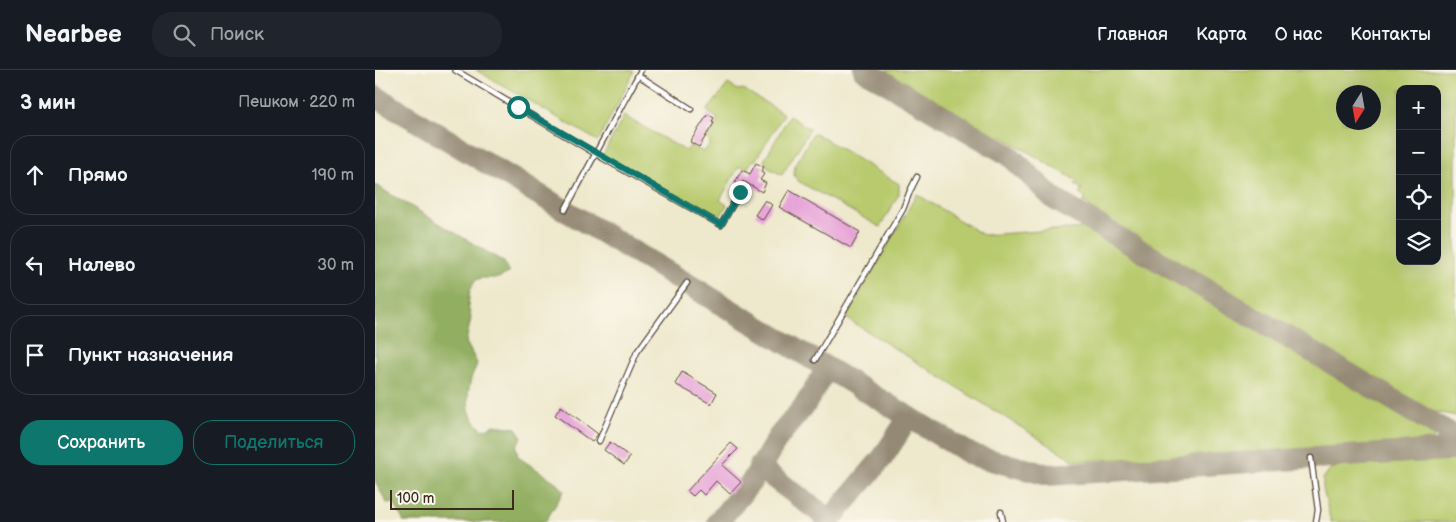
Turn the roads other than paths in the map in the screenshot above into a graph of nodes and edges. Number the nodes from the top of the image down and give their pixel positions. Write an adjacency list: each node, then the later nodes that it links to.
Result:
1 (455, 70): 5 (lane)
2 (641, 70): 3 (lane)
3 (639, 75): 4 (lane); 5 (lane)
4 (691, 109)
5 (596, 154): 7 (lane); 8 (lane)
6 (917, 177): 10 (lane)
7 (740, 192)
8 (565, 210)
9 (687, 283): 11 (lane)
10 (815, 360)
11 (599, 441)
12 (1311, 458): 15 (lane)
13 (1001, 512): 14 (lane)
14 (1003, 522)
15 (1316, 522)

